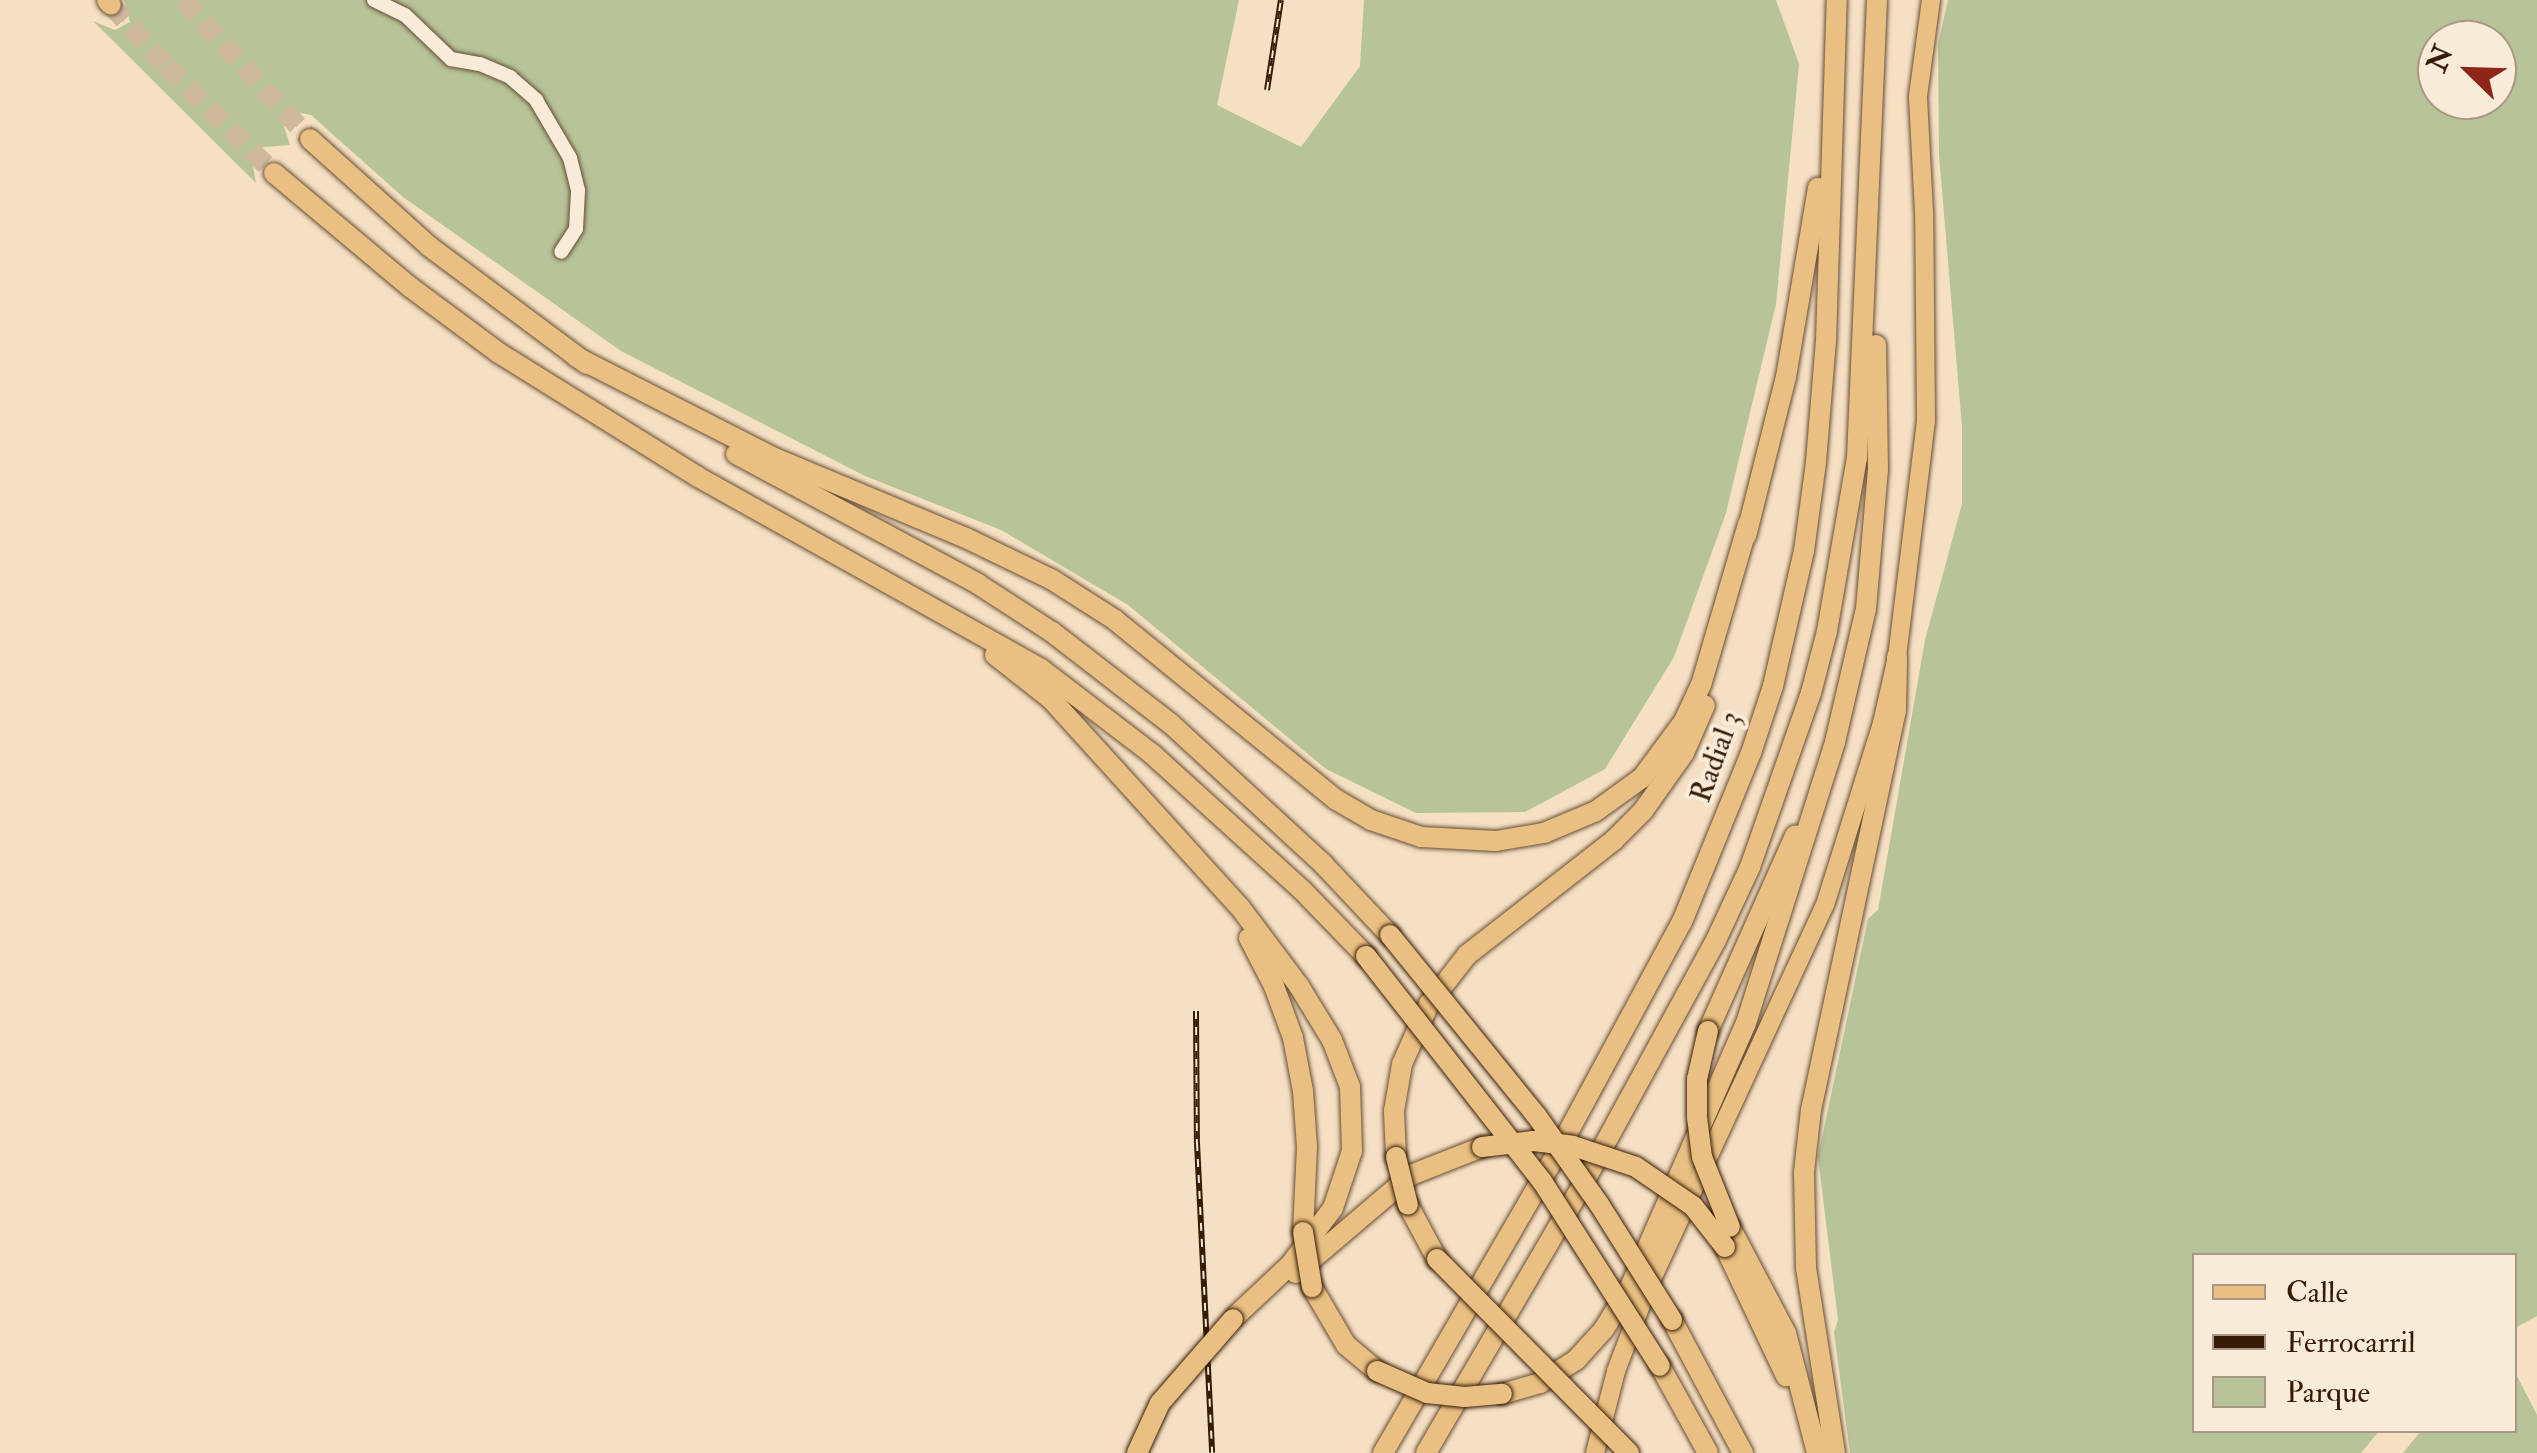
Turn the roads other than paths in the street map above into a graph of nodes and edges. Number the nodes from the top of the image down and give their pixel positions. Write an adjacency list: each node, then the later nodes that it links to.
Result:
1 (374, 0): 8 (street)
2 (1834, 0): 11 (highway); 18 (highway, Radial 3)
3 (1877, 0): 6 (highway)
4 (1931, 0): 13 (main road)
5 (310, 139): 9 (highway)
6 (1873, 145): 10 (highway); 19 (highway)
7 (274, 173): 12 (highway)
8 (561, 252)
9 (576, 357): 11 (highway); 23 (highway, bridge)
10 (1878, 470): 14 (highway, bridge); 15 (highway, bridge)
11 (1748, 524): 21 (highway, bridge)
12 (939, 609): 14 (highway); 22 (highway, bridge)
13 (1897, 657): 20 (main road); 25 (highway)
14 (1209, 878): 16 (highway)
15 (1728, 1237): 16 (highway, bridge); 24 (highway)
16 (1235, 1317): 17 (highway, bridge)
17 (1137, 1453)
18 (1383, 1453)
19 (1426, 1453)
20 (1594, 1453)
21 (1629, 1453)
22 (1708, 1453)
23 (1743, 1453)
24 (1816, 1453)
25 (1835, 1453)

